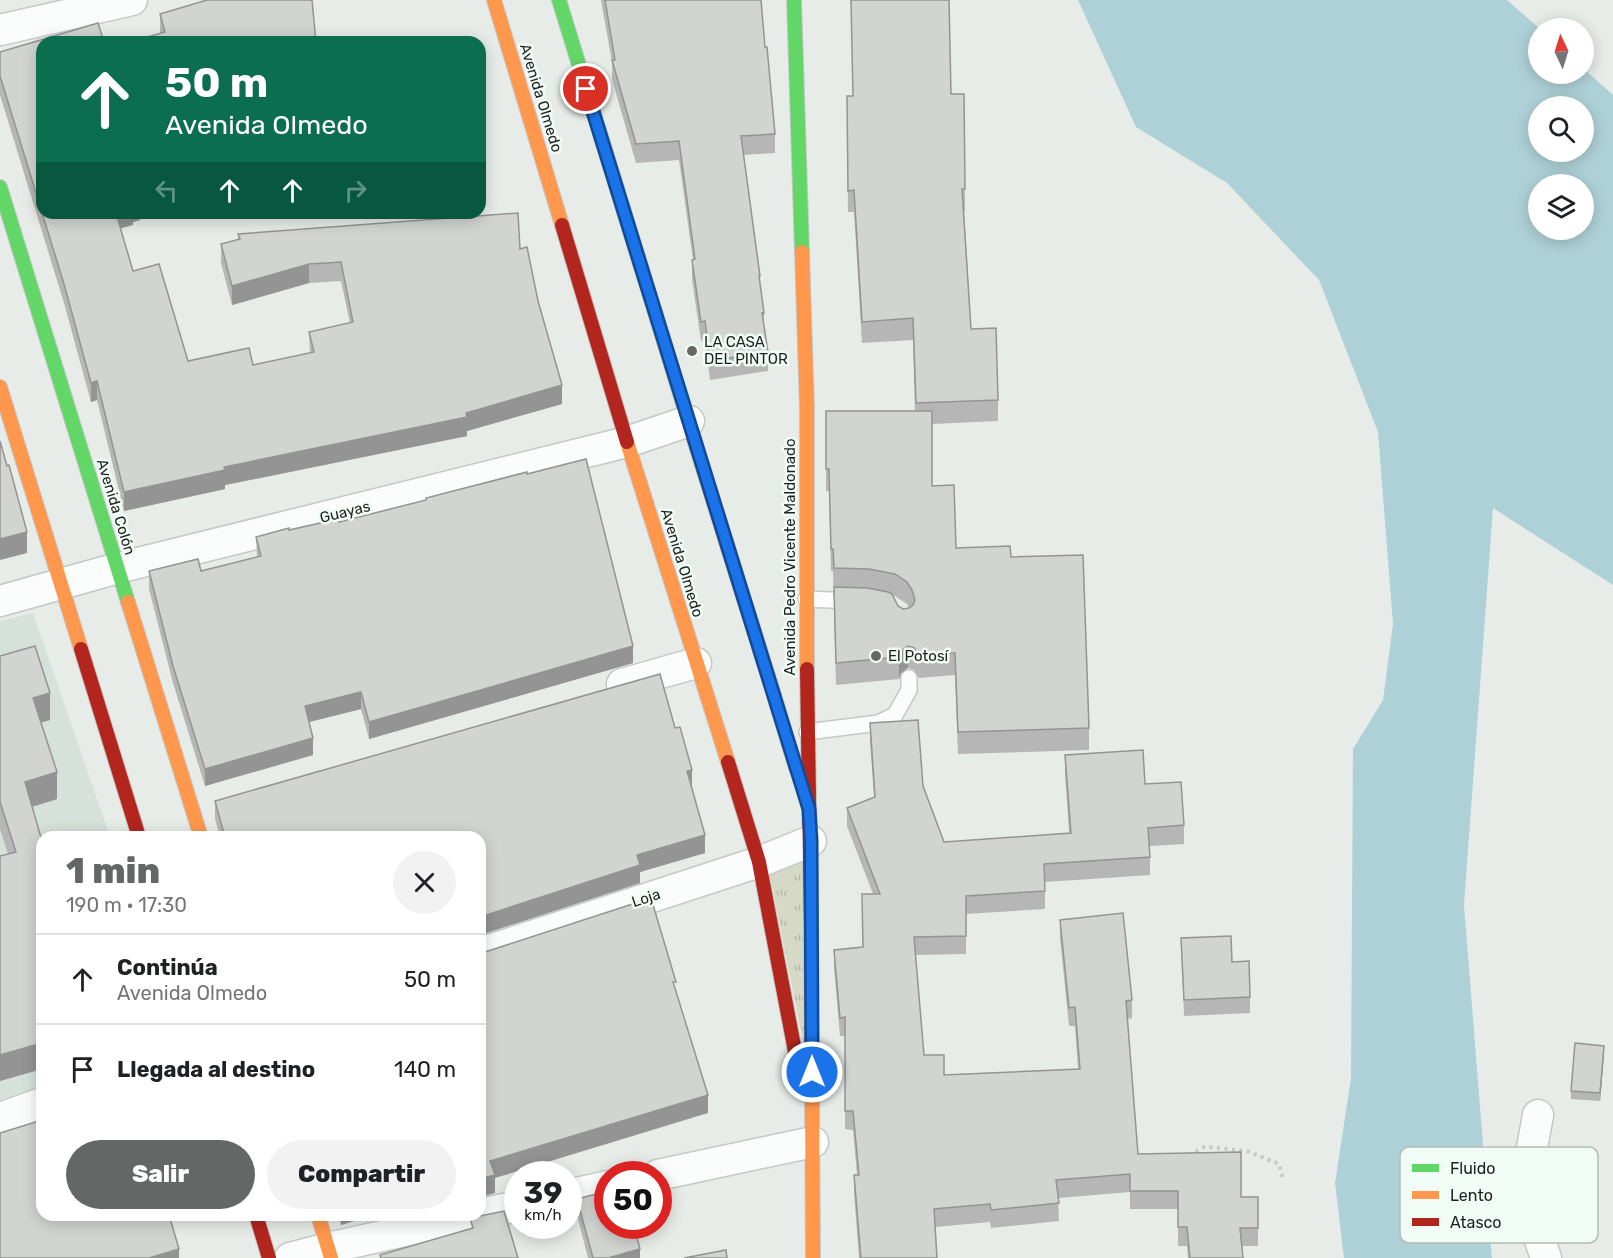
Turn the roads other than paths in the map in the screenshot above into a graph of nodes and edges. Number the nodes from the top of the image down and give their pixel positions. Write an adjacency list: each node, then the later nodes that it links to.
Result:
1 (132, 0): 5 (street)
2 (494, 0): 9 (street, Avenida Olmedo)
3 (559, 0): 8 (street)
4 (794, 0): 12 (street, Avenida Pedro Vicente Maldonado)
5 (0, 30)
6 (0, 187): 10 (street, Avenida Colón)
7 (0, 387): 11 (street)
8 (689, 421): 9 (street, Guayas); 19 (street)
9 (627, 442): 10 (street, Guayas); 15 (street, Avenida Olmedo)
10 (118, 568): 11 (street, Guayas); 21 (street, Avenida Colón)
11 (61, 584): 13 (street, Guayas); 20 (street)
12 (807, 599): 14 (lane); 18 (street, Avenida Pedro Vicente Maldonado)
13 (0, 601)
14 (869, 601)
15 (696, 663): 17 (street); 23 (street, Avenida Olmedo)
16 (909, 678): 18 (lane)
17 (593, 693)
18 (807, 732): 19 (street, Avenida Pedro Vicente Maldonado)
19 (809, 809): 22 (street, Avenida Pedro Vicente Maldonado)
20 (137, 831)
21 (202, 831)
22 (811, 841): 23 (street, Loja); 28 (street, Avenida Pedro Vicente Maldonado)
23 (759, 862): 24 (street, Loja); 28 (street, Avenida Olmedo)
24 (486, 951)
25 (36, 1105): 27 (street)
26 (1538, 1115): 29 (street)
27 (0, 1118)
28 (813, 1142): 30 (street); 40 (street, Avenida Pedro Vicente Maldonado)
29 (1532, 1147)
30 (672, 1172)
31 (504, 1209): 32 (street)
32 (486, 1213)
33 (258, 1221): 38 (street)
34 (320, 1221): 37 (street)
35 (455, 1221): 37 (street)
36 (1541, 1243): 41 (street)
37 (330, 1253): 39 (street)
38 (269, 1258)
39 (290, 1258)
40 (813, 1258)
41 (1546, 1258)

